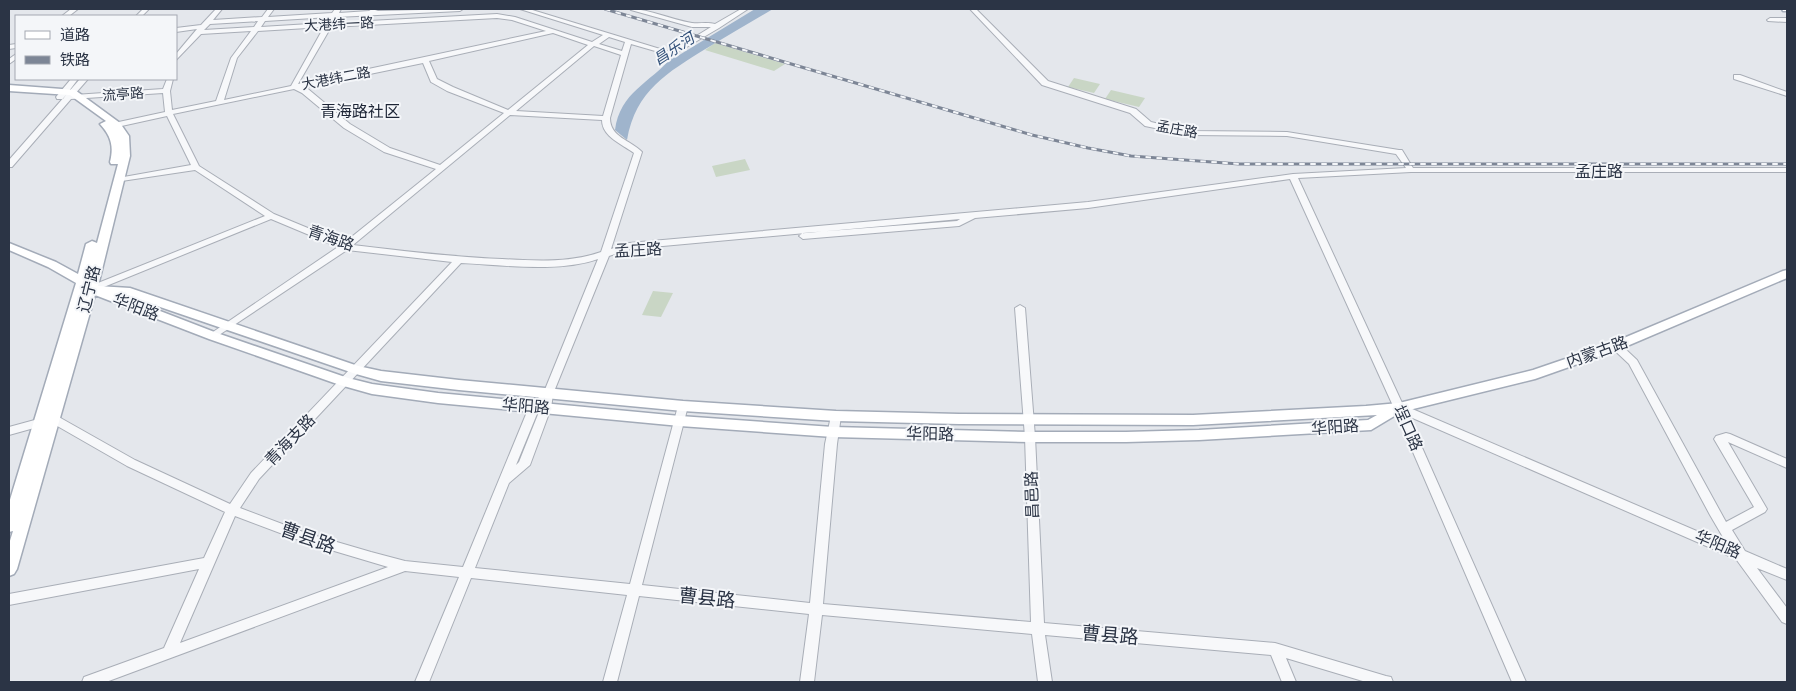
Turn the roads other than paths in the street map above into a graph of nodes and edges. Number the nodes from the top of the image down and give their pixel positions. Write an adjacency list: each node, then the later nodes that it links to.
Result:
1 (219, 9): 15 (street)
2 (271, 9): 11 (street)
3 (364, 9): 10 (street)
4 (460, 9): 10 (street, 大港纬一路)
5 (523, 9): 20 (street)
6 (633, 9): 16 (street)
7 (745, 9): 16 (street)
8 (973, 9): 45 (street, 孟庄路)
9 (335, 12): 10 (street, 大港纬一路); 11 (street, 大港纬一路); 14 (street)
10 (377, 13)
11 (263, 19): 15 (street, 大港纬一路); 17 (street)
12 (1770, 20): 13 (street)
13 (1787, 20)
14 (328, 24): 17 (street, 大港纬一路); 19 (street, 大港纬一路); 30 (street)
15 (203, 27): 17 (street, 大港纬一路); 18 (street); 24 (street)
16 (717, 27): 21 (street)
17 (257, 28): 36 (street)
18 (178, 30)
19 (554, 31): 22 (street, 大港纬一路); 25 (street, 大港纬二路)
20 (608, 35): 21 (street); 22 (street)
21 (628, 42): 23 (street)
22 (593, 44): 23 (street, 大港纬一路); 38 (street)
23 (624, 54): 39 (street)
24 (178, 56)
25 (425, 60): 30 (street, 大港纬二路); 38 (street)
26 (1737, 77): 34 (street)
27 (74, 80): 35 (street)
28 (83, 80): 35 (street)
29 (170, 80): 32 (street)
30 (294, 87): 36 (street, 大港纬二路); 44 (street)
31 (9, 88): 35 (main road)
32 (166, 91): 35 (street, 流亭路); 37 (street)
33 (9, 92): 35 (main road)
34 (1787, 94)
35 (69, 95): 40 (main road); 41 (street); 42 (street); 55 (main road, 辽宁路)
36 (219, 102): 37 (street, 大港纬二路)
37 (169, 112): 40 (street, 大港纬二路); 43 (street)
38 (509, 113): 39 (street); 44 (street)
39 (606, 118): 52 (street)
40 (117, 126): 48 (main road, 辽宁路)
41 (9, 157)
42 (9, 165)
43 (196, 167): 48 (street); 49 (street, 青海路)
44 (442, 168): 51 (street)
45 (1411, 170): 46 (street, 孟庄路); 47 (street, 孟庄路)
46 (1787, 170)
47 (1293, 176): 52 (street, 孟庄路); 65 (street, 埕口路)
48 (118, 180): 55 (main road, 辽宁路)
49 (271, 216): 51 (street, 青海路); 55 (street)
50 (9, 246): 55 (main road)
51 (346, 247): 53 (street, 青海路); 57 (street)
52 (606, 252): 53 (street, 青海路); 62 (street)
53 (459, 260): 60 (street, 青海支路)
54 (1787, 274): 59 (main road, 内蒙古路)
55 (86, 285): 57 (main road, 华阳路); 58 (main road, 华阳路); 68 (main road, 辽宁路)
56 (1020, 308): 67 (street, 昌邑路)
57 (227, 326): 58 (street); 60 (main road, 华阳路)
58 (213, 336): 61 (main road, 华阳路)
59 (1616, 346): 65 (main road, 内蒙古路); 77 (street)
60 (356, 370): 61 (street, 青海支路); 62 (main road, 华阳路)
61 (346, 382): 64 (main road, 华阳路); 75 (street, 青海支路)
62 (548, 394): 63 (main road, 华阳路); 64 (street)
63 (683, 406): 66 (main road, 华阳路); 69 (street)
64 (540, 408): 69 (main road, 华阳路); 82 (street)
65 (1399, 408): 67 (main road, 华阳路); 72 (main road, 华阳路); 78 (street, 华阳路); 98 (street, 埕口路)
66 (836, 416): 67 (main road, 华阳路); 71 (street)
67 (1028, 419): 72 (street, 昌邑路)
68 (47, 421): 70 (street); 74 (main road, 辽宁路); 75 (street, 曹县路)
69 (680, 421): 71 (main road, 华阳路); 84 (street)
70 (9, 431)
71 (833, 432): 72 (main road, 华阳路); 86 (street)
72 (1030, 437): 88 (street, 昌邑路)
73 (1787, 464): 77 (street)
74 (19, 494): 76 (main road, 辽宁路); 81 (main road, 辽宁路)
75 (231, 511): 79 (street, 青海支路); 80 (street, 曹县路)
76 (9, 526)
77 (1724, 528): 78 (street)
78 (1740, 554): 83 (street, 华阳路); 87 (street)
79 (209, 562): 85 (street); 90 (street, 青海支路)
80 (405, 566): 82 (street, 曹县路); 90 (street)
81 (9, 569)
82 (468, 573): 84 (street, 曹县路); 92 (street)
83 (1787, 575)
84 (636, 591): 86 (street, 曹县路); 93 (street)
85 (9, 599)
86 (816, 609): 88 (street, 曹县路); 94 (street)
87 (1787, 618)
88 (1038, 628): 89 (street, 曹县路); 95 (street, 昌邑路)
89 (1275, 649): 96 (street); 97 (street, 曹县路)
90 (169, 652): 91 (street)
91 (89, 682)
92 (422, 682)
93 (610, 682)
94 (806, 682)
95 (1046, 682)
96 (1289, 682)
97 (1386, 682)
98 (1519, 682)

